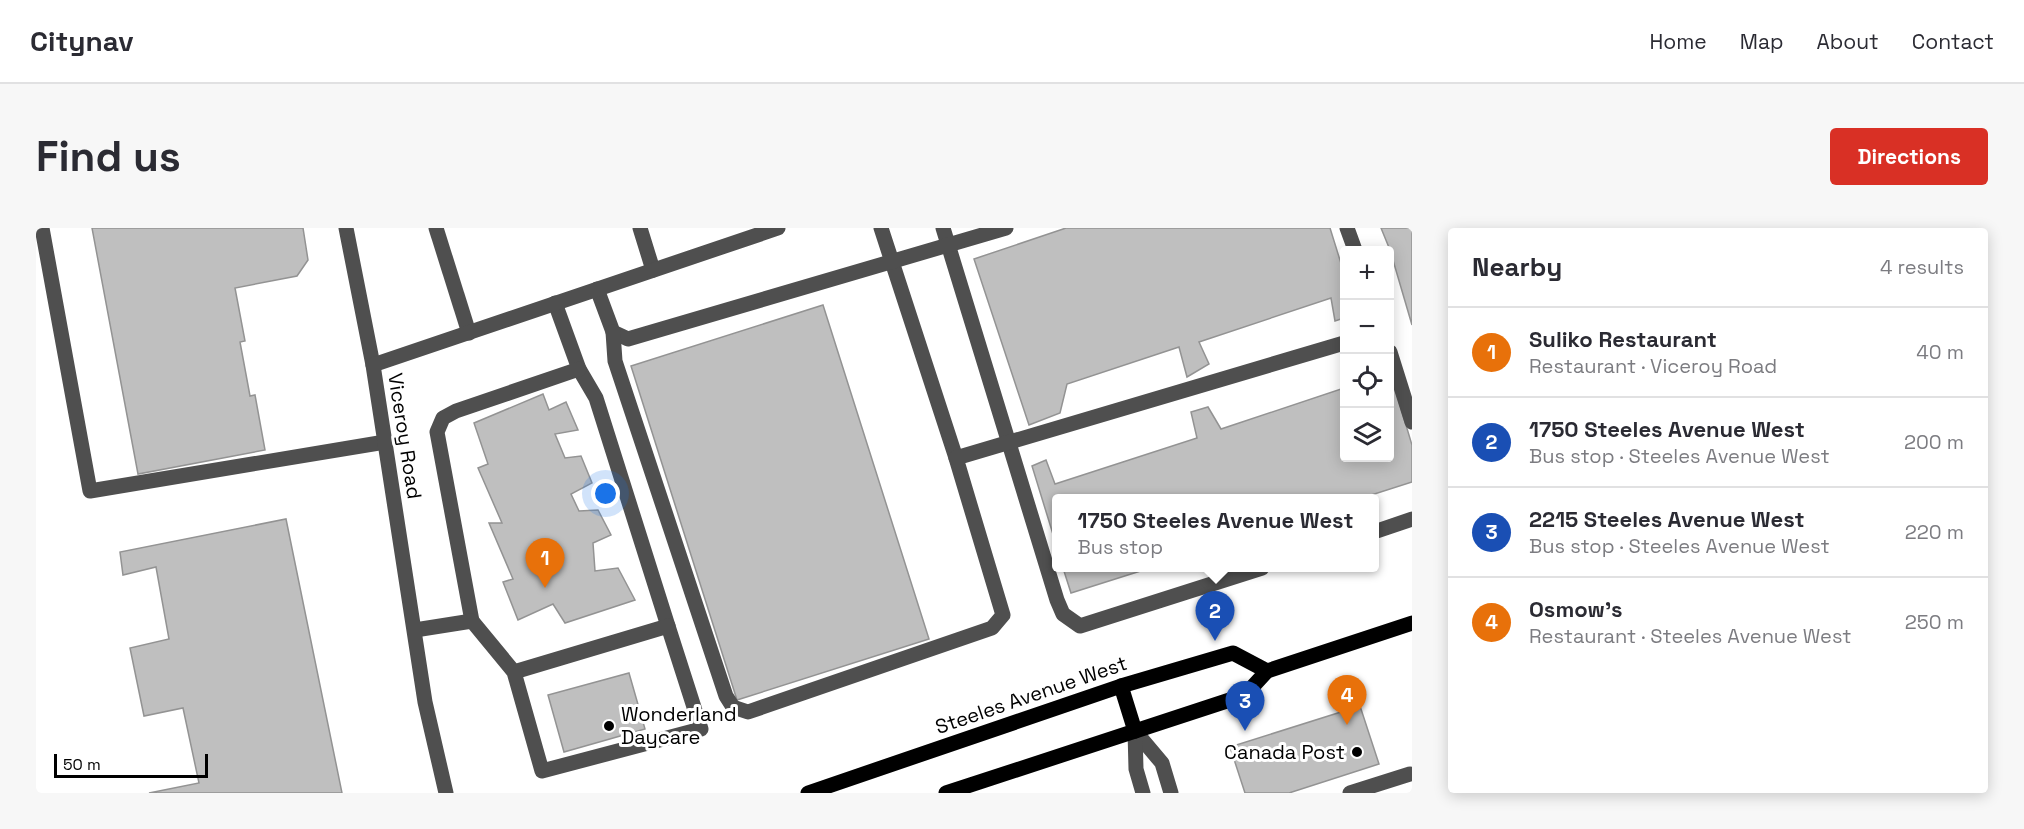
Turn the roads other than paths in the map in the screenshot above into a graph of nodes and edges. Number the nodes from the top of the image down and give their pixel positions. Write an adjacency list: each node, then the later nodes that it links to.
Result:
1 (42, 228): 23 (street)
2 (346, 228): 20 (street)
3 (436, 228): 17 (street)
4 (640, 228): 13 (street)
5 (778, 228): 13 (street, Viceroy Road)
6 (881, 228): 12 (street)
7 (943, 228): 11 (street)
8 (1006, 228): 11 (street)
9 (1347, 228): 10 (street)
10 (1354, 246)
11 (948, 247): 12 (street); 24 (street)
12 (890, 261): 16 (street); 25 (street)
13 (653, 270): 14 (street, Viceroy Road)
14 (597, 289): 15 (street, Viceroy Road); 16 (street)
15 (555, 303): 17 (street, Viceroy Road); 21 (street)
16 (613, 332): 25 (street)
17 (469, 333): 20 (street, Viceroy Road)
18 (1340, 344): 24 (street)
19 (1390, 354): 22 (street)
20 (373, 365): 23 (street, Viceroy Road)
21 (579, 369): 29 (street); 31 (street)
22 (1412, 422)
23 (385, 442): 32 (street, Viceroy Road)
24 (1009, 445): 25 (street); 28 (street)
25 (956, 458)
26 (1412, 519): 27 (street)
27 (1379, 530)
28 (1247, 572)
29 (472, 621): 32 (street); 34 (street)
30 (1412, 622): 33 (main road)
31 (668, 626): 34 (street); 34 (street)
32 (415, 630): 38 (street, Viceroy Road)
33 (1268, 671): 35 (main road, Steeles Avenue West); 36 (main road)
34 (514, 672)
35 (1121, 686): 36 (main road); 39 (main road, Steeles Avenue West)
36 (1135, 731): 40 (main road); 41 (street); 42 (street)
37 (1410, 774): 43 (street)
38 (446, 793)
39 (808, 793)
40 (946, 793)
41 (1143, 793)
42 (1171, 793)
43 (1350, 793)

